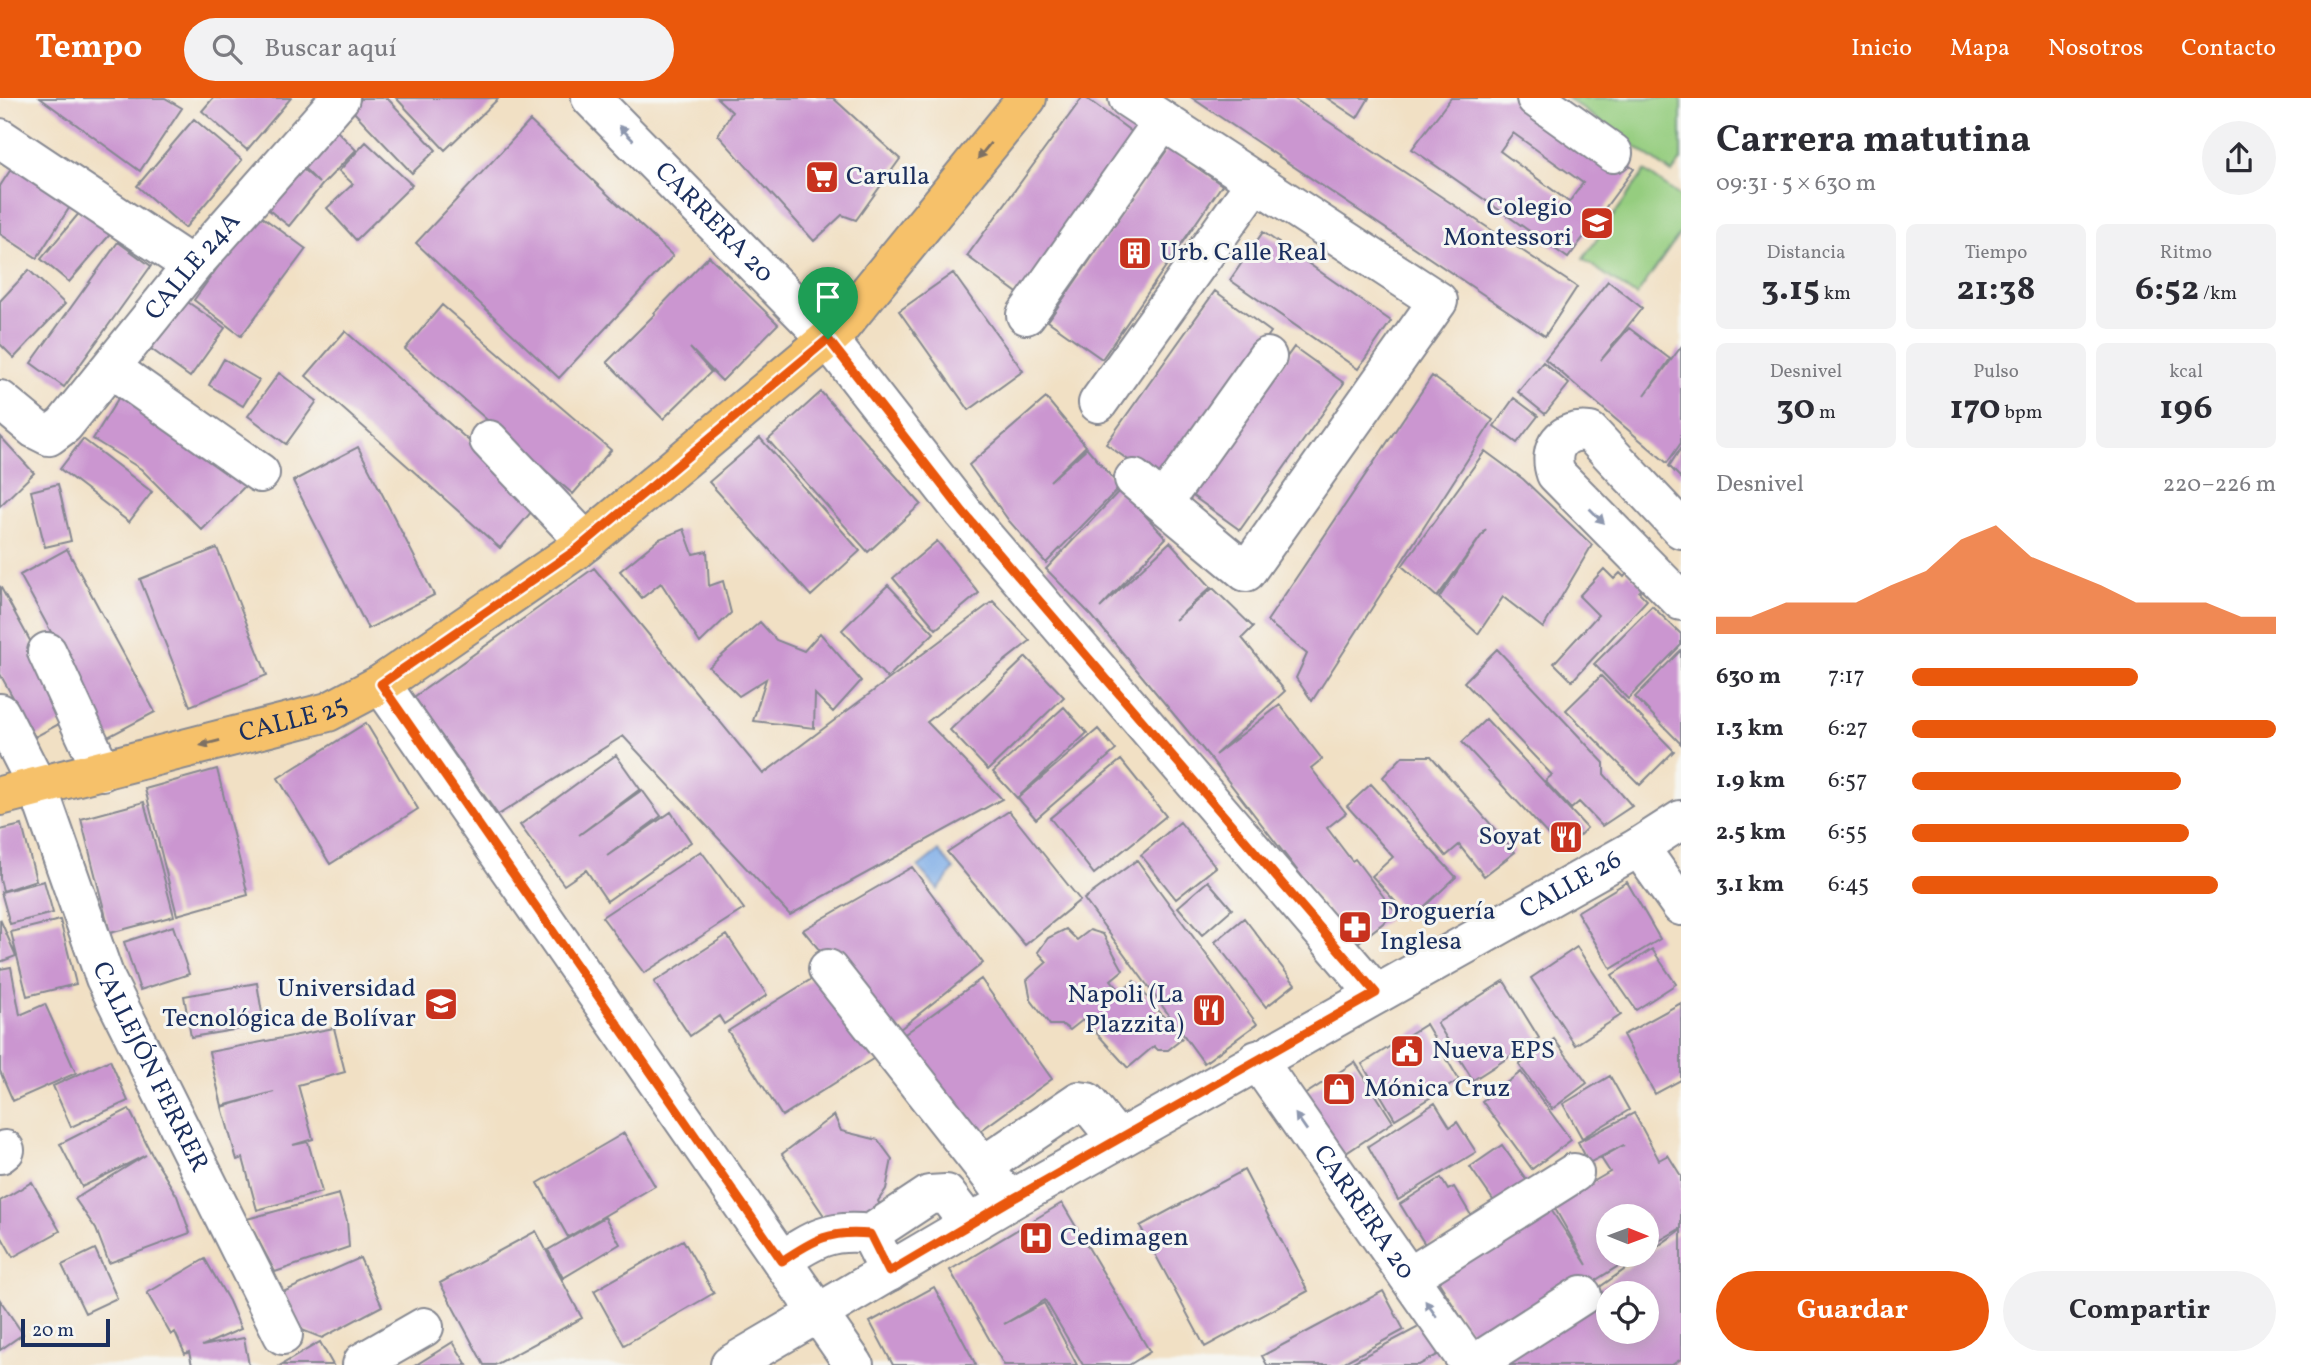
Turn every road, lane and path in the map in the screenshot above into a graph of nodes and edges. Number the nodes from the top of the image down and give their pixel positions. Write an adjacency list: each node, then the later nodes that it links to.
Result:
1 (340, 98): 10 (street, CALLE 24A)
2 (591, 98): 12 (street, CARRERA 20, one-way to 2)
3 (1027, 98): 12 (main road, CALLE 25, one-way to 12)
4 (1128, 98): 6 (street)
5 (1536, 98): 8 (street)
6 (1163, 121): 9 (street); 11 (street)
7 (0, 138): 10 (street)
8 (1614, 153)
9 (1256, 182): 16 (street); 20 (street)
10 (192, 266): 14 (street, CALLE 24A)
11 (1027, 315)
12 (828, 339): 22 (main road, CALLE 25); 34 (street, CARRERA 20)
13 (1267, 357): 20 (street)
14 (111, 368): 15 (street, CALLE 24A); 18 (street)
15 (0, 400)
16 (1098, 403)
17 (489, 440): 22 (street)
18 (260, 472)
19 (1134, 479): 20 (street)
20 (1163, 503)
21 (1681, 529): 23 (street, one-way to 23)
22 (586, 542): 25 (main road, CALLE 25)
23 (1681, 601)
24 (47, 652): 27 (street)
25 (381, 684): 27 (main road, CALLE 25, one-way to 27); 42 (street)
26 (0, 713): 28 (street, CALLEJÓN FERRER)
27 (102, 771): 28 (main road, CALLE 25)
28 (38, 788): 29 (main road, CALLE 25); 48 (street, CALLEJÓN FERRER)
29 (0, 796)
30 (1681, 820): 31 (street, CALLE 26)
31 (1639, 847): 32 (street); 34 (street, CALLE 26)
32 (1681, 906)
33 (828, 969): 37 (street)
34 (1376, 993): 35 (street, CALLE 26)
35 (1257, 1060): 36 (street, CALLE 26); 44 (street, CARRERA 20, one-way to 35)
36 (1117, 1139): 37 (street); 39 (street, CALLE 26)
37 (983, 1166): 39 (street)
38 (1574, 1173): 44 (street)
39 (1009, 1201): 40 (street, CALLE 26)
40 (970, 1224): 41 (street); 43 (street, CALLE 26)
41 (870, 1234): 42 (street); 43 (street)
42 (782, 1261): 46 (street)
43 (889, 1272): 46 (street, CALLE 26)
44 (1409, 1277): 52 (street, CARRERA 20, one-way to 44)
45 (1582, 1295): 52 (street)
46 (818, 1313): 50 (street, CALLE 26); 51 (street)
47 (424, 1328): 49 (street)
48 (283, 1335)
49 (362, 1365)
50 (730, 1365)
51 (854, 1365)
52 (1471, 1365)

